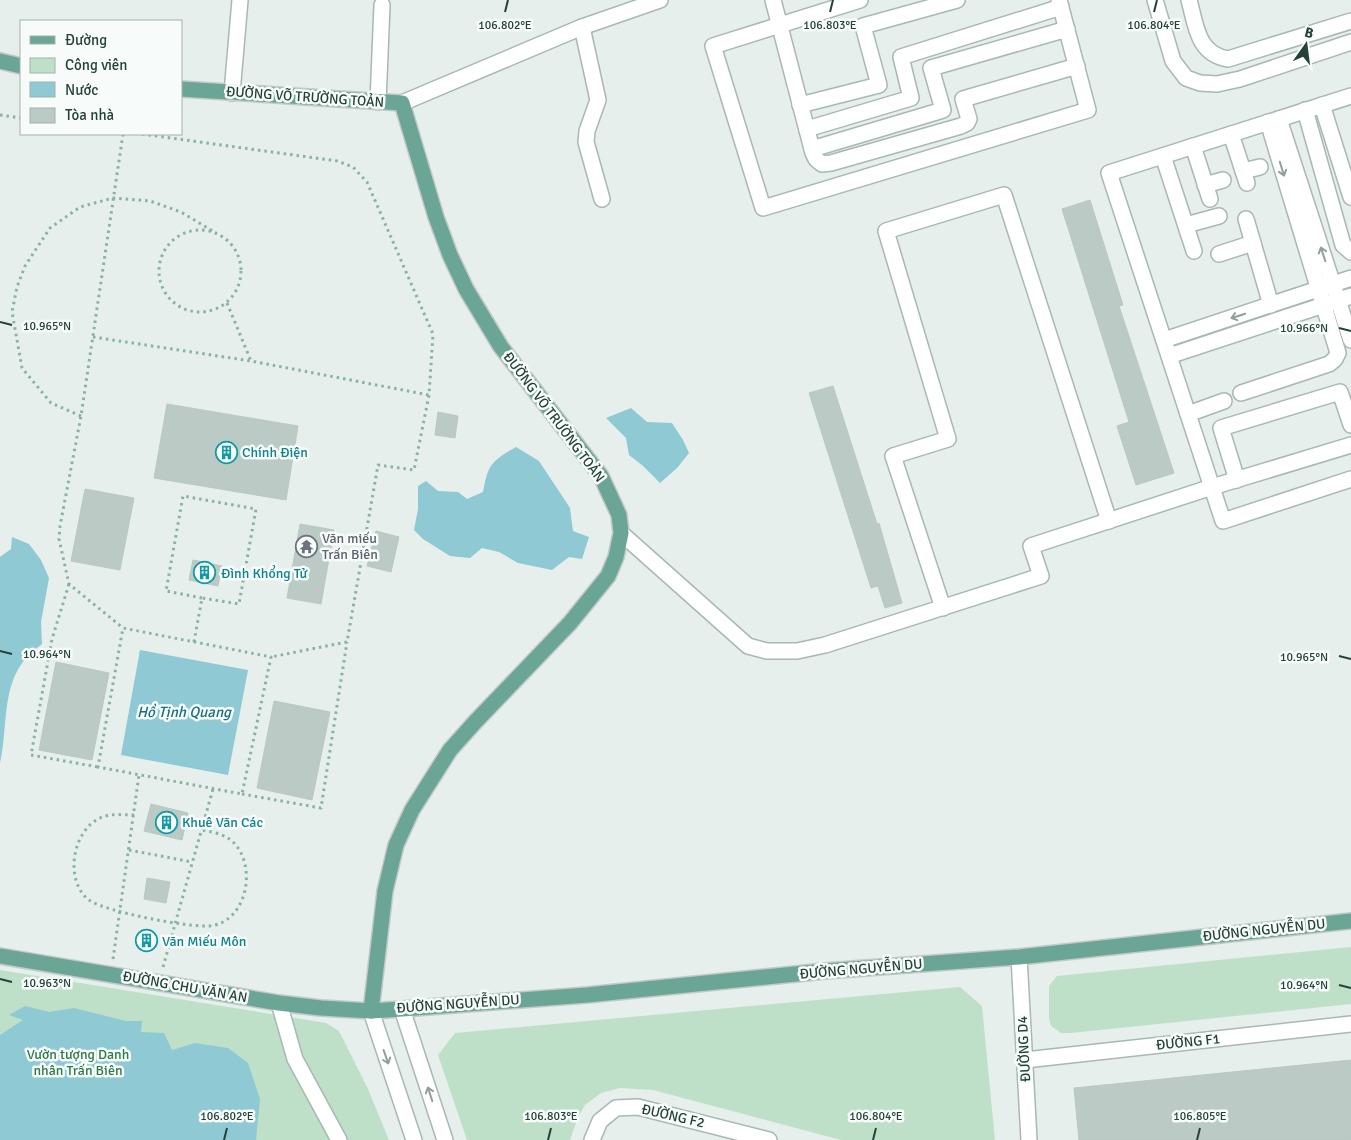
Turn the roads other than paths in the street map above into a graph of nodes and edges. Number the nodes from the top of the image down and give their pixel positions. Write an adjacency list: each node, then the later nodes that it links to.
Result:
1 (240, 0): 19 (street)
2 (660, 0): 12 (street)
3 (773, 0): 11 (street)
4 (860, 0): 11 (street)
5 (957, 0): 23 (street)
6 (1155, 0): 14 (street)
7 (1189, 0): 10 (street)
8 (1060, 4): 13 (street); 27 (street)
9 (382, 5): 21 (street)
10 (1351, 21)
11 (779, 25): 17 (street); 23 (street)
12 (582, 27): 22 (street); 35 (street)
13 (1067, 29): 17 (street); 30 (street)
14 (1351, 42)
15 (0, 61): 16 (main road)
16 (20, 66)
17 (1076, 66): 30 (street)
18 (182, 89): 19 (main road, ĐƯỜNG VÕ TRƯỜNG TOẢN)
19 (232, 93): 21 (main road, ĐƯỜNG VÕ TRƯỜNG TOẢN)
20 (1350, 101): 24 (street)
21 (378, 102): 22 (main road, ĐƯỜNG VÕ TRƯỜNG TOẢN)
22 (402, 103): 60 (main road, ĐƯỜNG VÕ TRƯỜNG TOẢN)
23 (800, 105): 27 (street)
24 (1322, 105): 25 (street); 34 (street)
25 (1305, 110): 26 (street); 41 (street)
26 (1273, 121): 28 (street); 44 (street)
27 (807, 129): 30 (street)
28 (1231, 134): 29 (street); 32 (street)
29 (1193, 146): 31 (street); 33 (street)
30 (812, 148)
31 (1163, 156): 38 (street); 48 (street)
32 (1260, 167)
33 (1223, 180)
34 (1351, 197)
35 (602, 199)
36 (1219, 216): 38 (street)
37 (1246, 219): 39 (street)
38 (1186, 225): 40 (street)
39 (1253, 243): 42 (street); 46 (street)
40 (1194, 251)
41 (1351, 252)
42 (1219, 254)
43 (1351, 278): 44 (street)
44 (1325, 286): 45 (street); 46 (street); 47 (street)
45 (1344, 298): 47 (street); 49 (street)
46 (1270, 305): 48 (street, one-way to 48)
47 (1323, 305): 50 (street); 51 (street)
48 (1164, 340): 50 (street)
49 (1351, 340)
50 (1169, 356): 53 (street)
51 (1241, 393)
52 (1224, 401): 53 (street)
53 (1188, 414): 58 (street)
54 (1351, 425): 57 (street)
55 (1351, 445): 57 (street)
56 (1351, 479): 58 (street)
57 (1237, 480): 58 (street)
58 (1212, 487): 59 (street)
59 (1109, 521): 61 (street); 61 (street)
60 (621, 532): 61 (street); 67 (main road, ĐƯỜNG VÕ TRƯỜNG TOẢN)
61 (943, 608)
62 (1351, 921): 64 (main road, ĐƯỜNG NGUYỄN DU)
63 (0, 956): 65 (main road, ĐƯỜNG CHU VĂN AN)
64 (1019, 957): 66 (main road, ĐƯỜNG NGUYỄN DU); 69 (street, ĐƯỜNG D4)
65 (279, 1003): 67 (main road, ĐƯỜNG CHU VĂN AN); 70 (street)
66 (402, 1009): 67 (main road, ĐƯỜNG NGUYỄN DU); 72 (street, one-way to 66)
67 (371, 1011): 71 (street, one-way to 71)
68 (1351, 1024): 69 (street, ĐƯỜNG F1)
69 (1024, 1060): 75 (street, ĐƯỜNG D4)
70 (339, 1140)
71 (414, 1140)
72 (445, 1140)
73 (592, 1140): 74 (street, ĐƯỜNG F2)
74 (769, 1140)
75 (1029, 1140)

